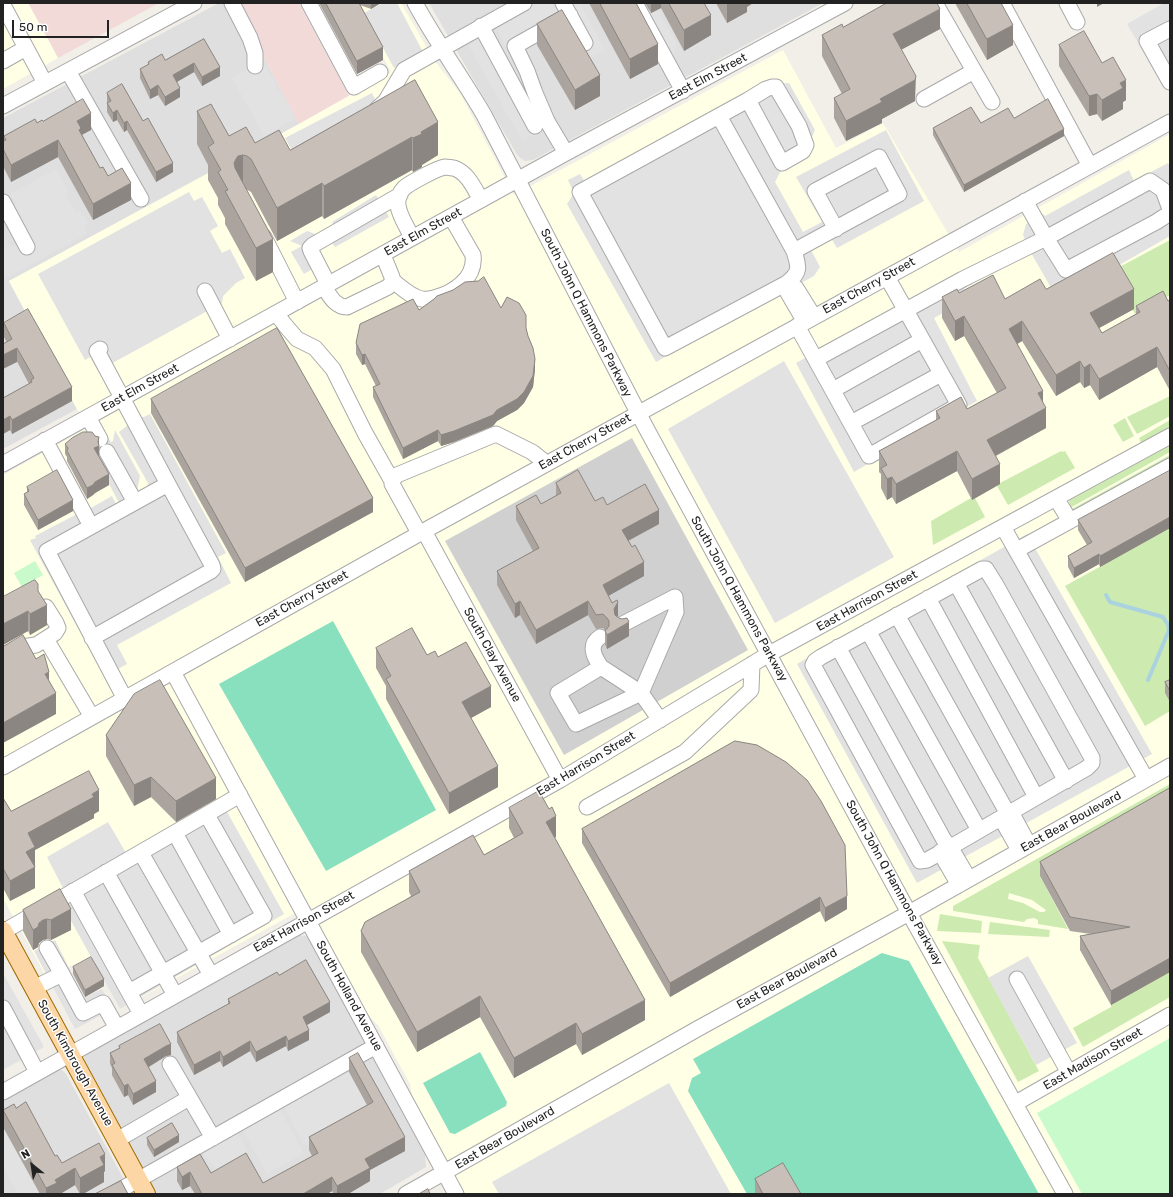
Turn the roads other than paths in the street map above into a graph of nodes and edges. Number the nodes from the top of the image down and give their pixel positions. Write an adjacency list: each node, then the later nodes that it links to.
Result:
1 (194, 3): 11 (street)
2 (232, 3): 21 (street)
3 (309, 3): 24 (street)
4 (415, 3): 19 (street, South John Q Hammons Parkway)
5 (524, 3): 15 (street)
6 (635, 3): 27 (street)
7 (845, 3): 27 (street, East Elm Street)
8 (935, 3): 23 (street)
9 (1002, 3): 37 (street)
10 (1067, 3): 14 (street)
11 (169, 9): 22 (street)
12 (567, 9): 17 (street); 36 (street)
13 (5, 14): 18 (street)
14 (1078, 22)
15 (482, 26): 19 (street); 35 (street)
16 (1170, 29): 25 (street)
17 (585, 43)
18 (26, 48): 20 (street); 26 (street)
19 (442, 48): 33 (street); 38 (street, South John Q Hammons Parkway)
20 (3, 61)
21 (255, 66)
22 (68, 71): 26 (street); 40 (street)
23 (974, 71): 28 (street); 30 (street)
24 (380, 72)
25 (1169, 77)
26 (45, 83): 31 (street)
27 (683, 91): 36 (street, East Elm Street)
28 (924, 99)
29 (748, 100): 29 (street); 32 (street)
30 (992, 102)
31 (3, 106)
32 (719, 116): 52 (street); 56 (street)
33 (362, 118)
34 (1170, 122): 37 (street, East Cherry Street)
35 (535, 126)
36 (566, 153): 38 (street, East Elm Street)
37 (1090, 166): 42 (street, East Cherry Street)
38 (518, 180): 41 (street, East Elm Street); 70 (street, South John Q Hammons Parkway)
39 (400, 195): 41 (street); 49 (street); 57 (street)
40 (141, 199)
41 (481, 200): 46 (street, East Elm Street)
42 (1025, 201): 50 (street); 54 (street, East Cherry Street)
43 (3, 202): 51 (street)
44 (1170, 209): 50 (street)
45 (1170, 213): 50 (street)
46 (451, 217): 49 (street, East Elm Street); 55 (street)
47 (257, 224): 59 (street)
48 (836, 229): 48 (street); 52 (street)
49 (412, 238): 53 (street, East Elm Street)
50 (1046, 238): 60 (street)
51 (27, 247)
52 (794, 251): 56 (street)
53 (383, 255): 55 (street); 57 (street, East Elm Street)
54 (886, 277): 60 (street); 62 (street, East Cherry Street)
55 (393, 281): 57 (street)
56 (787, 283): 62 (street)
57 (326, 286): 59 (street, East Elm Street)
58 (205, 291): 63 (street)
59 (297, 302): 61 (street, East Elm Street)
60 (906, 311): 64 (street); 66 (street)
61 (276, 313): 63 (street, East Elm Street); 78 (street, South Clay Avenue)
62 (805, 321): 66 (street); 70 (street, East Cherry Street)
63 (230, 339): 69 (street, East Elm Street)
64 (922, 340): 67 (street); 68 (street)
65 (100, 349): 69 (street)
66 (816, 359): 68 (street)
67 (941, 374): 72 (street); 72 (street)
68 (832, 390): 72 (street)
69 (123, 398): 71 (street, East Elm Street); 79 (street)
70 (638, 413): 76 (street, East Cherry Street); 97 (street, South John Q Hammons Parkway)
71 (88, 417): 74 (street, East Elm Street); 81 (street)
72 (851, 423)
73 (1170, 436): 80 (street, East Harrison Street)
74 (45, 440): 75 (street, East Elm Street); 83 (street)
75 (3, 464)
76 (546, 464): 78 (street); 85 (street, East Cherry Street)
77 (1170, 466): 82 (street)
78 (392, 481): 85 (street, South Clay Avenue)
79 (168, 484): 81 (street); 94 (street)
80 (1056, 498): 82 (street); 84 (street, East Harrison Street)
81 (135, 502): 83 (street)
82 (1070, 521): 86 (street)
83 (91, 526): 94 (street)
84 (1003, 527): 86 (street); 97 (street, East Harrison Street)
85 (422, 532): 101 (street, East Cherry Street); 109 (street, South Clay Avenue)
86 (1017, 550): 108 (street)
87 (956, 583): 88 (street); 110 (street); 110 (street)
88 (928, 598): 90 (street); 112 (street)
89 (46, 607): 95 (street)
90 (897, 615): 92 (street); 115 (street)
91 (623, 624): 102 (street)
92 (868, 631): 96 (street); 116 (street)
93 (600, 637): 100 (street)
94 (92, 638): 103 (street)
95 (46, 639): 98 (street); 104 (street)
96 (838, 647): 119 (street); 119 (street)
97 (769, 654): 99 (street, East Harrison Street); 124 (street, South John Q Hammons Parkway)
98 (3, 656)
99 (752, 664): 105 (street, East Harrison Street); 113 (street)
100 (601, 667): 102 (street); 102 (street)
101 (173, 672): 103 (street, East Cherry Street); 111 (street, South Holland Avenue)
102 (641, 693): 105 (street)
103 (125, 699): 104 (street, East Cherry Street)
104 (92, 717): 107 (street, East Cherry Street)
105 (660, 720): 109 (street, East Harrison Street)
106 (1170, 766): 108 (street, East Bear Boulevard)
107 (3, 767)
108 (1146, 779): 118 (street, East Bear Boulevard)
109 (560, 780): 125 (street, East Harrison Street)
110 (1066, 781): 112 (street)
111 (240, 795): 114 (street); 125 (street, South Holland Avenue)
112 (1036, 798): 115 (street)
113 (587, 807)
114 (207, 815): 117 (street); 127 (street)
115 (1007, 815): 116 (street); 118 (street)
116 (979, 830): 119 (street)
117 (175, 833): 120 (street); 127 (street)
118 (1024, 848): 122 (street, East Bear Boulevard)
119 (945, 850): 122 (street)
120 (141, 853): 121 (street); 129 (street)
121 (106, 872): 123 (street); 130 (street)
122 (964, 882): 124 (street, East Bear Boulevard)
123 (73, 892): 126 (street); 135 (street)
124 (909, 912): 148 (street, South John Q Hammons Parkway); 151 (street, East Bear Boulevard)
125 (308, 920): 132 (street, East Harrison Street); 141 (street, South Holland Avenue)
126 (3, 932): 134 (main road, South Kimbrough Avenue)
127 (231, 935): 129 (street)
128 (47, 948): 131 (street)
129 (198, 953): 130 (street); 132 (street)
130 (162, 973): 135 (street); 136 (street)
131 (62, 974): 134 (street); 140 (street)
132 (211, 975): 136 (street, East Harrison Street)
133 (1017, 979): 145 (street)
134 (34, 988): 142 (main road, South Kimbrough Avenue)
135 (129, 992): 138 (street)
136 (175, 995): 138 (street, East Harrison Street)
137 (3, 1008): 144 (street)
138 (141, 1014): 140 (street, East Harrison Street)
139 (1170, 1015): 145 (street, East Madison Street)
140 (117, 1028): 142 (street, East Harrison Street)
141 (376, 1046): 149 (street); 151 (street, South Holland Avenue)
142 (70, 1054): 144 (street, East Harrison Street); 150 (main road, South Kimbrough Avenue)
143 (170, 1064): 147 (street)
144 (37, 1072): 146 (street, East Harrison Street)
145 (1068, 1073): 148 (street, East Madison Street)
146 (3, 1092)
147 (189, 1098): 149 (street); 150 (street)
148 (1016, 1103): 156 (street, South John Q Hammons Parkway)
149 (213, 1138): 152 (street)
150 (117, 1140): 152 (main road, South Kimbrough Avenue)
151 (444, 1172): 154 (street, East Bear Boulevard); 155 (street, South Holland Avenue)
152 (142, 1187): 153 (street)
153 (113, 1194)
154 (406, 1194)
155 (456, 1194)
156 (1065, 1194)

